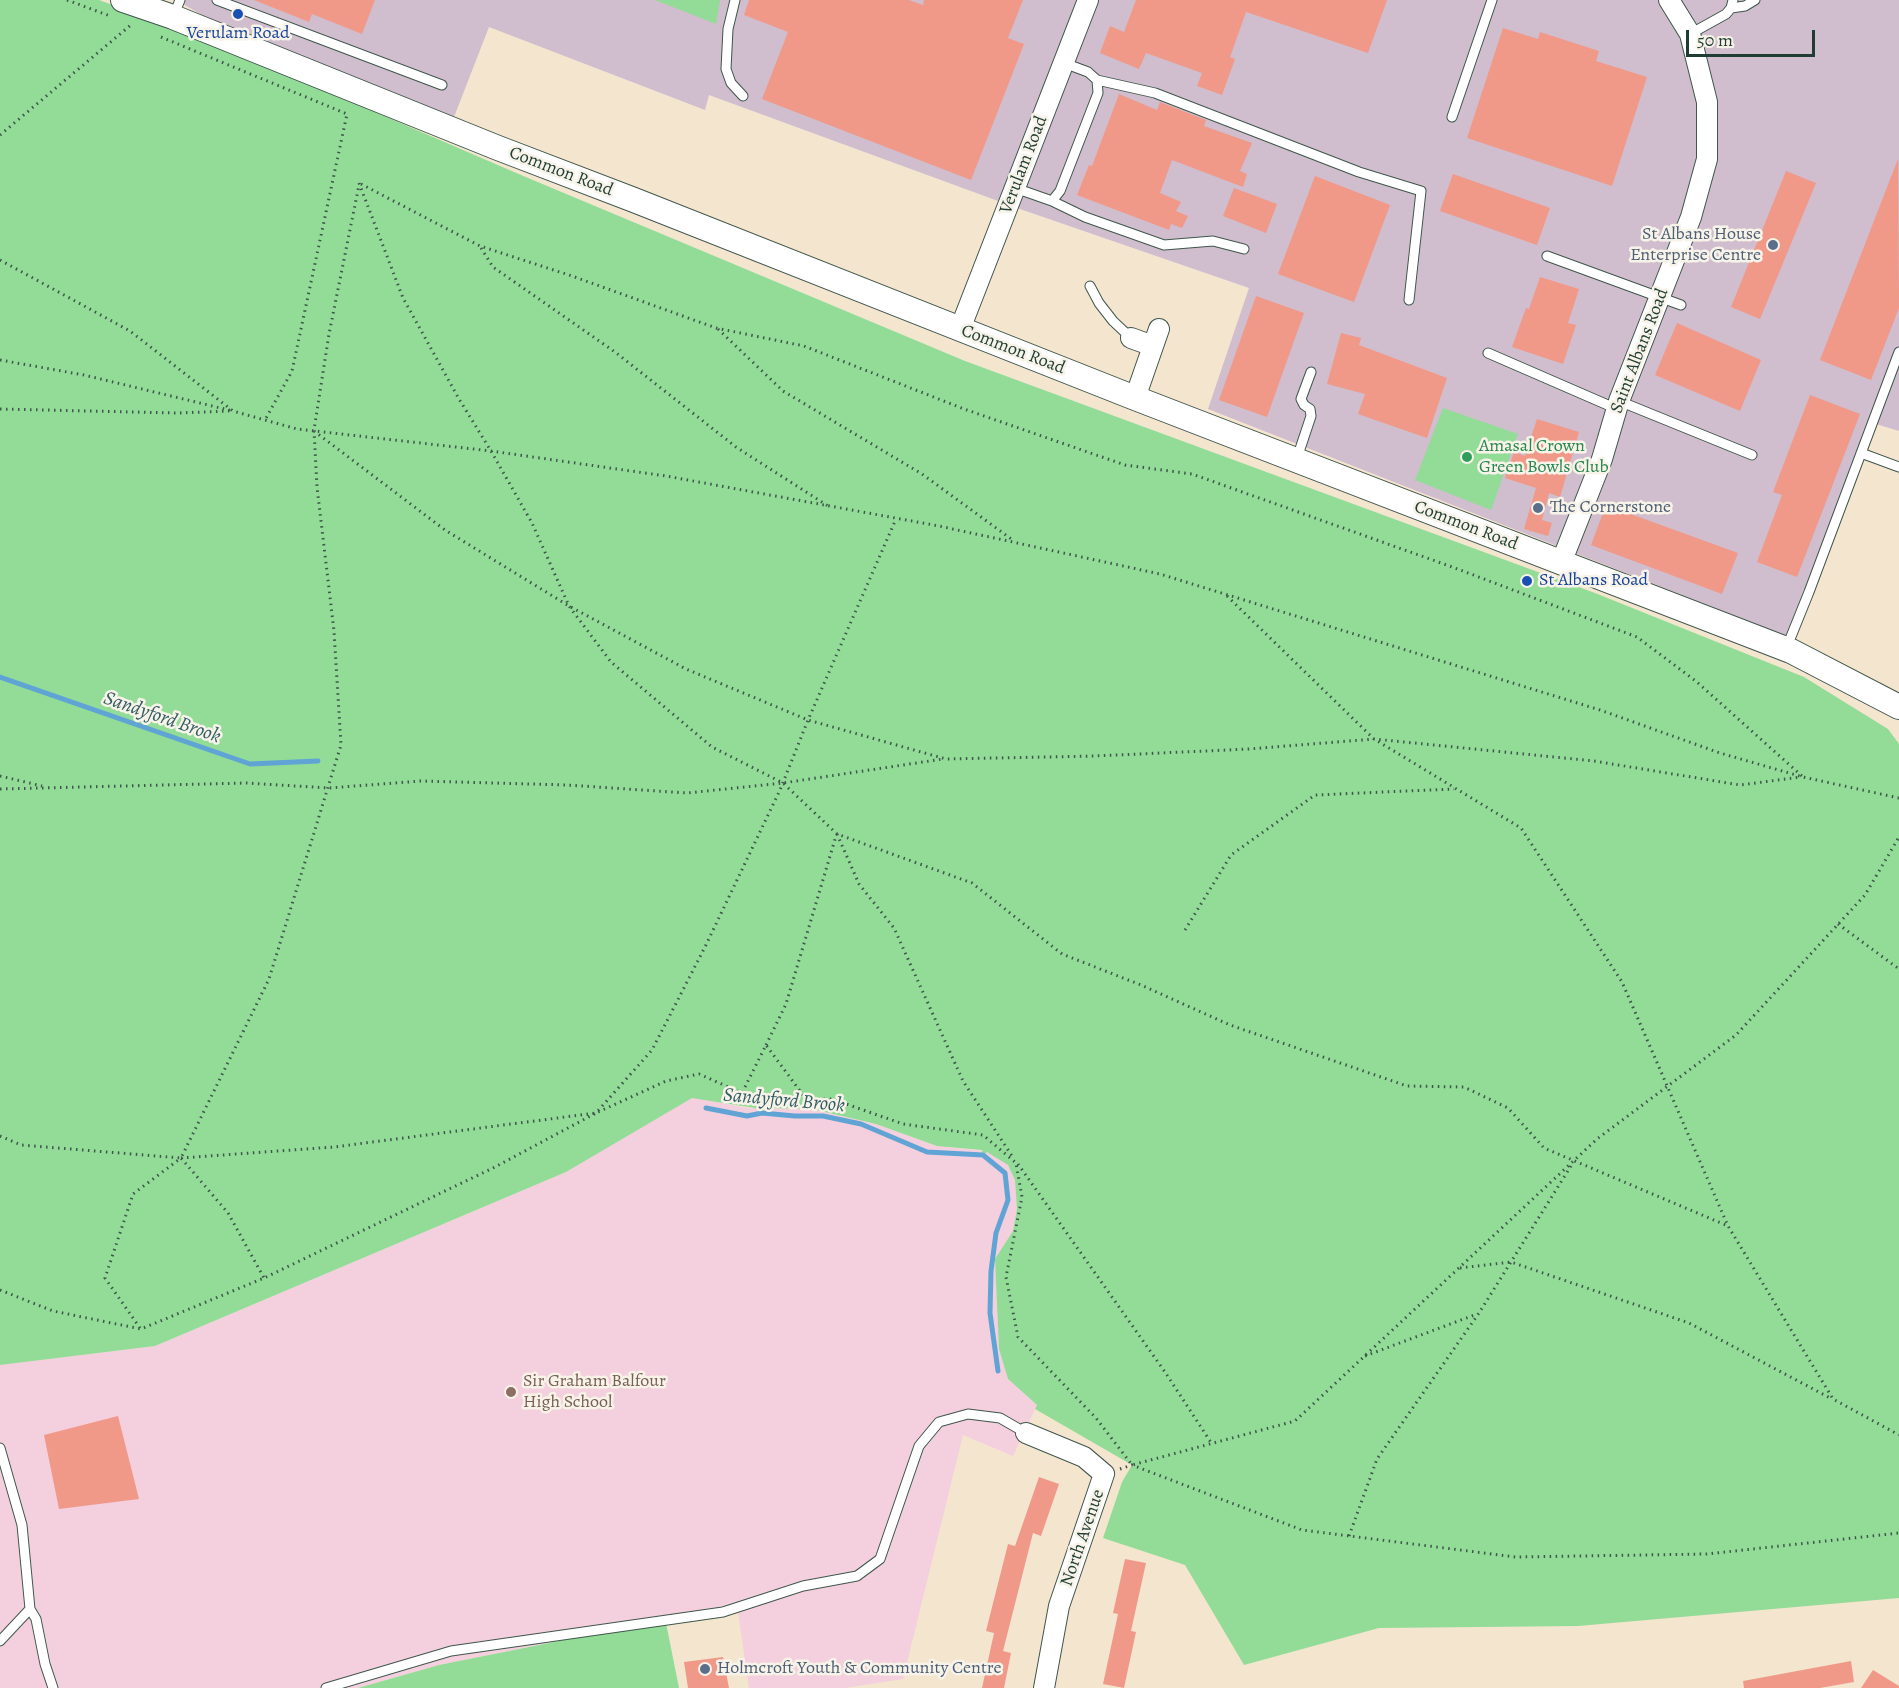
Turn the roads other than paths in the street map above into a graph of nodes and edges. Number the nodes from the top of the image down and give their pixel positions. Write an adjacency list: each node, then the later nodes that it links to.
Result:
1 (217, 0): 13 (lane)
2 (735, 0): 14 (lane)
3 (1088, 0): 11 (street, Verulam Road)
4 (1492, 0): 15 (lane)
5 (1669, 0): 10 (street, Saint Albans Road)
6 (1755, 0): 7 (lane)
7 (1732, 4): 10 (lane)
8 (177, 8): 9 (street, Common Road); 24 (street, Common Road)
9 (118, 12)
10 (1689, 34): 21 (street, Saint Albans Road)
11 (1064, 63): 12 (lane); 16 (street, Verulam Road)
12 (1096, 80): 17 (lane); 22 (lane)
13 (442, 85)
14 (743, 96)
15 (1452, 117)
16 (1015, 188): 17 (lane); 24 (street, Verulam Road)
17 (1052, 201): 18 (lane)
18 (1244, 249)
19 (1547, 256): 21 (lane)
20 (1090, 286): 25 (lane)
21 (1661, 297): 23 (lane); 30 (street, Saint Albans Road)
22 (1409, 300)
23 (1681, 305)
24 (960, 329): 29 (street, Common Road)
25 (1131, 338): 29 (street)
26 (1899, 352): 31 (lane)
27 (1488, 353): 30 (lane)
28 (1311, 372): 33 (lane)
29 (1135, 398): 33 (street, Common Road)
30 (1618, 405): 32 (lane); 35 (street, Saint Albans Road)
31 (1861, 453): 34 (lane); 36 (lane)
32 (1752, 455)
33 (1296, 460): 35 (street, Common Road)
34 (1899, 467)
35 (1561, 563): 36 (street, Common Road)
36 (1786, 649): 37 (street, Common Road)
37 (1899, 708)
38 (1026, 1433): 43 (lane); 44 (street, North Avenue)
39 (0, 1449): 40 (lane)
40 (30, 1609): 41 (lane); 42 (lane)
41 (0, 1641)
42 (53, 1688)
43 (326, 1688)
44 (1044, 1688)

